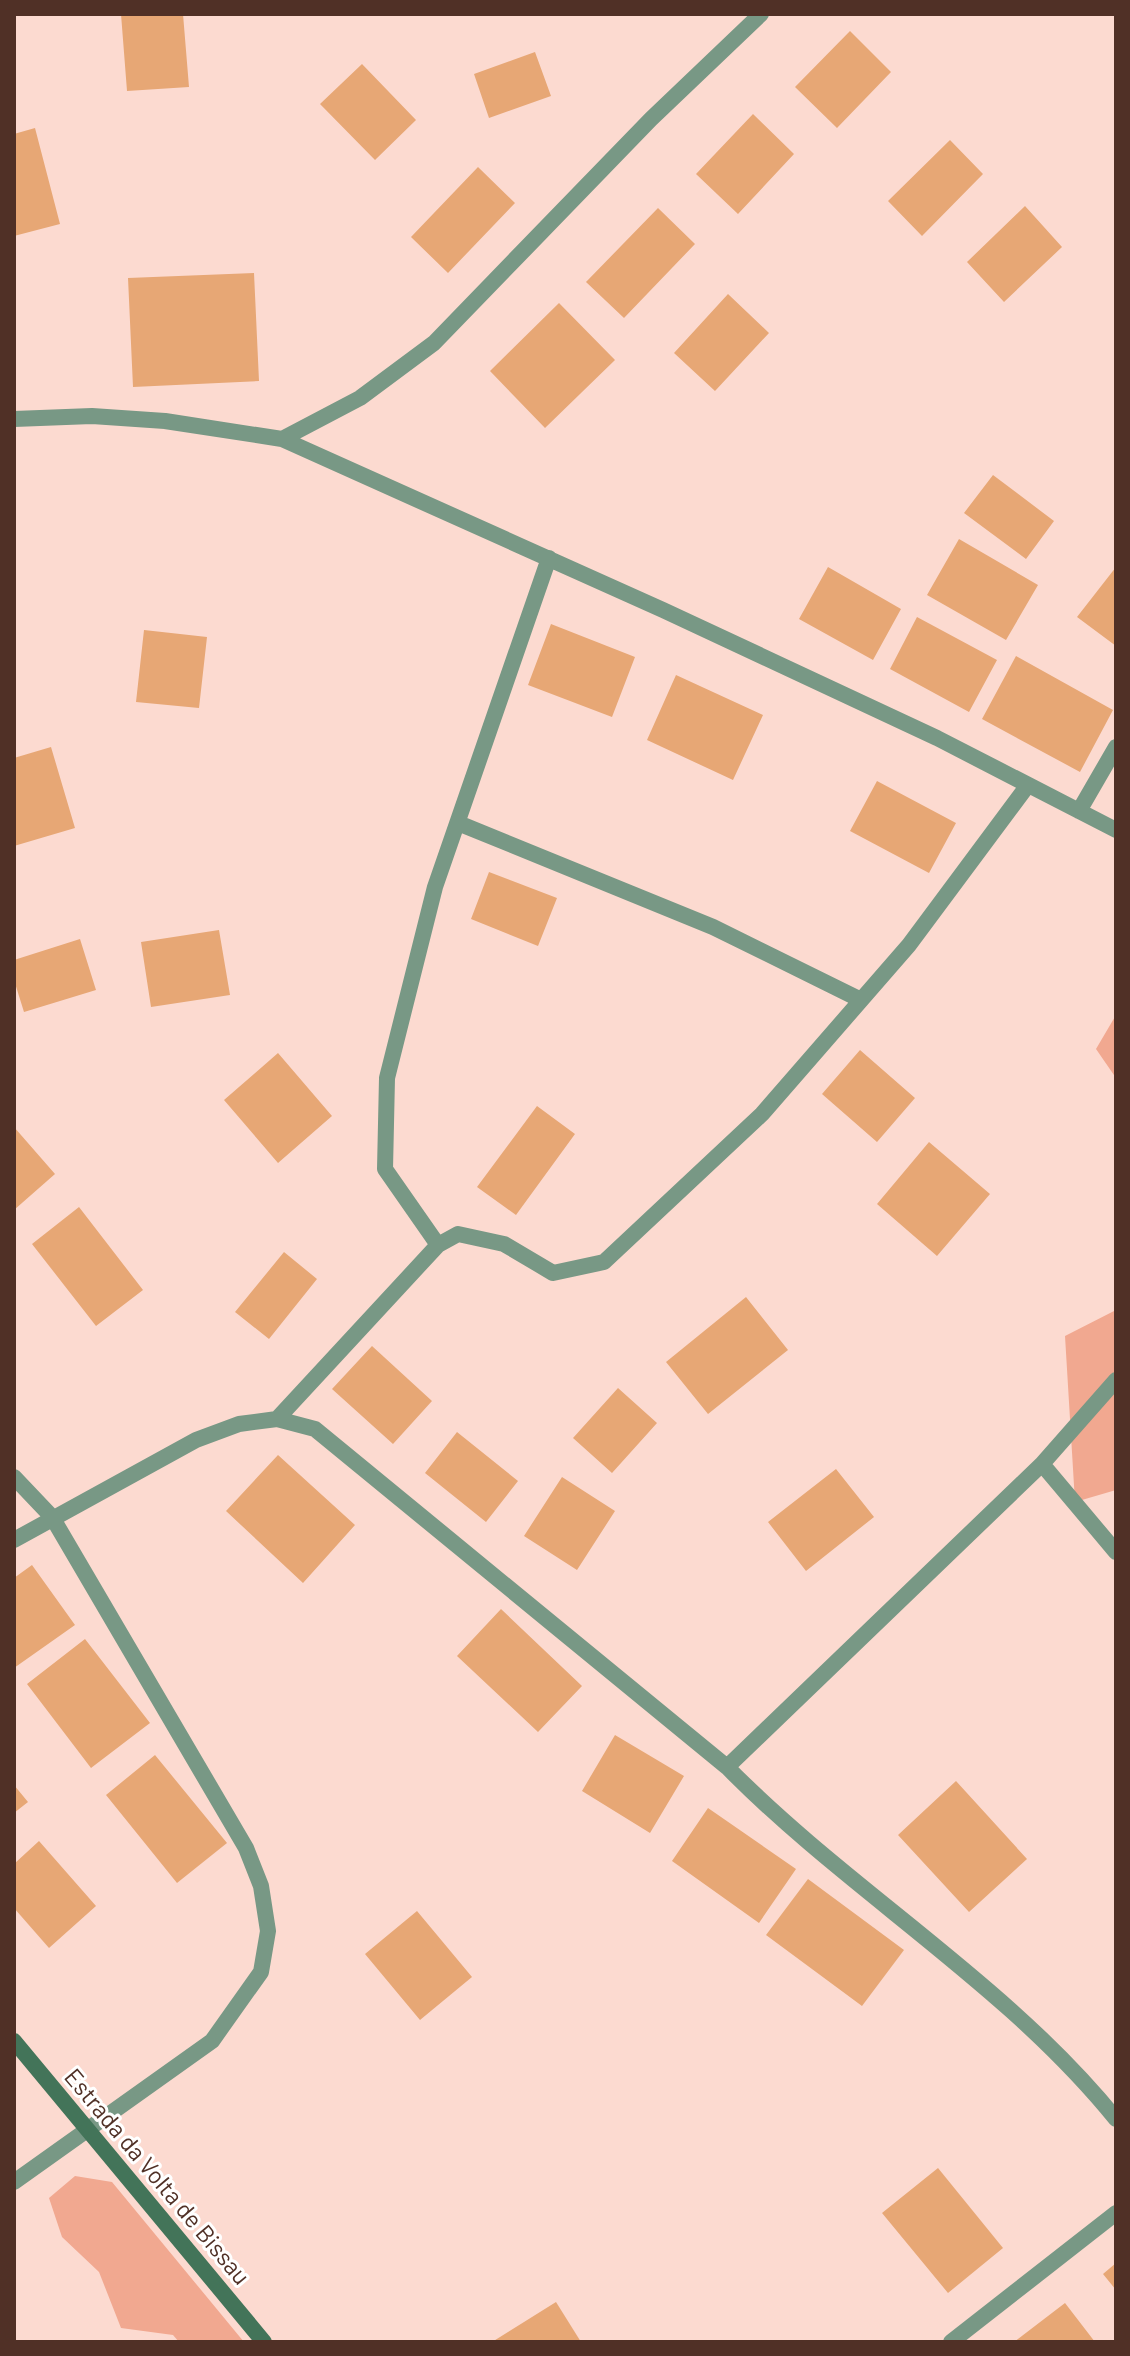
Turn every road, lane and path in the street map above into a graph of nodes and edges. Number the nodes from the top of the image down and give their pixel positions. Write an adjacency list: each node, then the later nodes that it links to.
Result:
1 (761, 14): 3 (street)
2 (14, 419): 3 (street)
3 (282, 439): 4 (street)
4 (549, 558): 6 (street); 8 (street)
5 (1116, 747): 7 (street)
6 (1028, 785): 7 (street); 10 (street)
7 (1079, 811): 9 (street)
8 (458, 823): 10 (street); 11 (street)
9 (1116, 830)
10 (861, 1000): 11 (street)
11 (438, 1245): 13 (street)
12 (1116, 1380): 14 (street)
13 (277, 1419): 16 (street); 19 (street)
14 (1042, 1464): 18 (street); 19 (street)
15 (14, 1477): 16 (street)
16 (52, 1517): 17 (street); 22 (street)
17 (14, 1540)
18 (1116, 1552)
19 (727, 1767): 21 (street)
20 (14, 2041): 22 (main road, Estrada da Volta de Bissau)
21 (1116, 2119)
22 (90, 2131): 23 (street); 25 (main road, Estrada da Volta de Bissau)
23 (14, 2182)
24 (1116, 2213): 26 (street)
25 (264, 2342)
26 (951, 2342)

